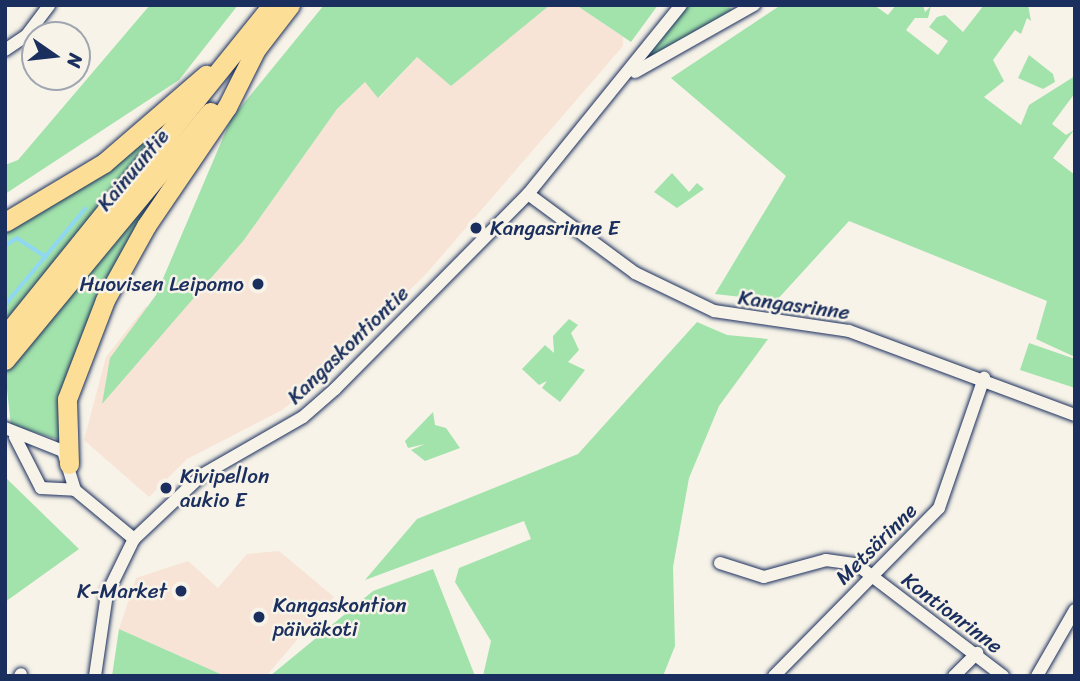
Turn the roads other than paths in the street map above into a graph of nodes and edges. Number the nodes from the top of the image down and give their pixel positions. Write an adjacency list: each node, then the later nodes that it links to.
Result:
1 (49, 5): 7 (street)
2 (272, 5): 6 (highway, Kainuuntie)
3 (290, 5): 6 (highway, Kainuuntie)
4 (681, 5): 8 (street, Kangaskontiontie)
5 (754, 5): 8 (street, Kangaskontiontie)
6 (252, 43): 10 (highway); 11 (highway, Kainuuntie); 12 (highway, Kainuuntie); 16 (highway)
7 (5, 50)
8 (632, 74): 9 (street, Kangaskontiontie)
9 (528, 194): 13 (street, Kangasrinne); 19 (street, Kangaskontiontie)
10 (5, 222)
11 (5, 336)
12 (5, 360)
13 (984, 378): 14 (street, Kangasrinne); 21 (street, Metsärinne)
14 (1075, 415)
15 (9, 432): 16 (street); 17 (street)
16 (69, 464): 17 (street); 18 (street)
17 (53, 489): 18 (street)
18 (75, 490): 19 (street)
19 (134, 539): 24 (street, Kangaskontiontie)
20 (720, 564): 21 (street, Kontionrinne)
21 (869, 575): 23 (street, Kontionrinne); 25 (street, Metsärinne)
22 (1075, 610): 28 (street)
23 (977, 653): 26 (street); 27 (street, Kontionrinne)
24 (95, 676)
25 (774, 676)
26 (954, 676)
27 (1003, 676)
28 (1037, 676)

